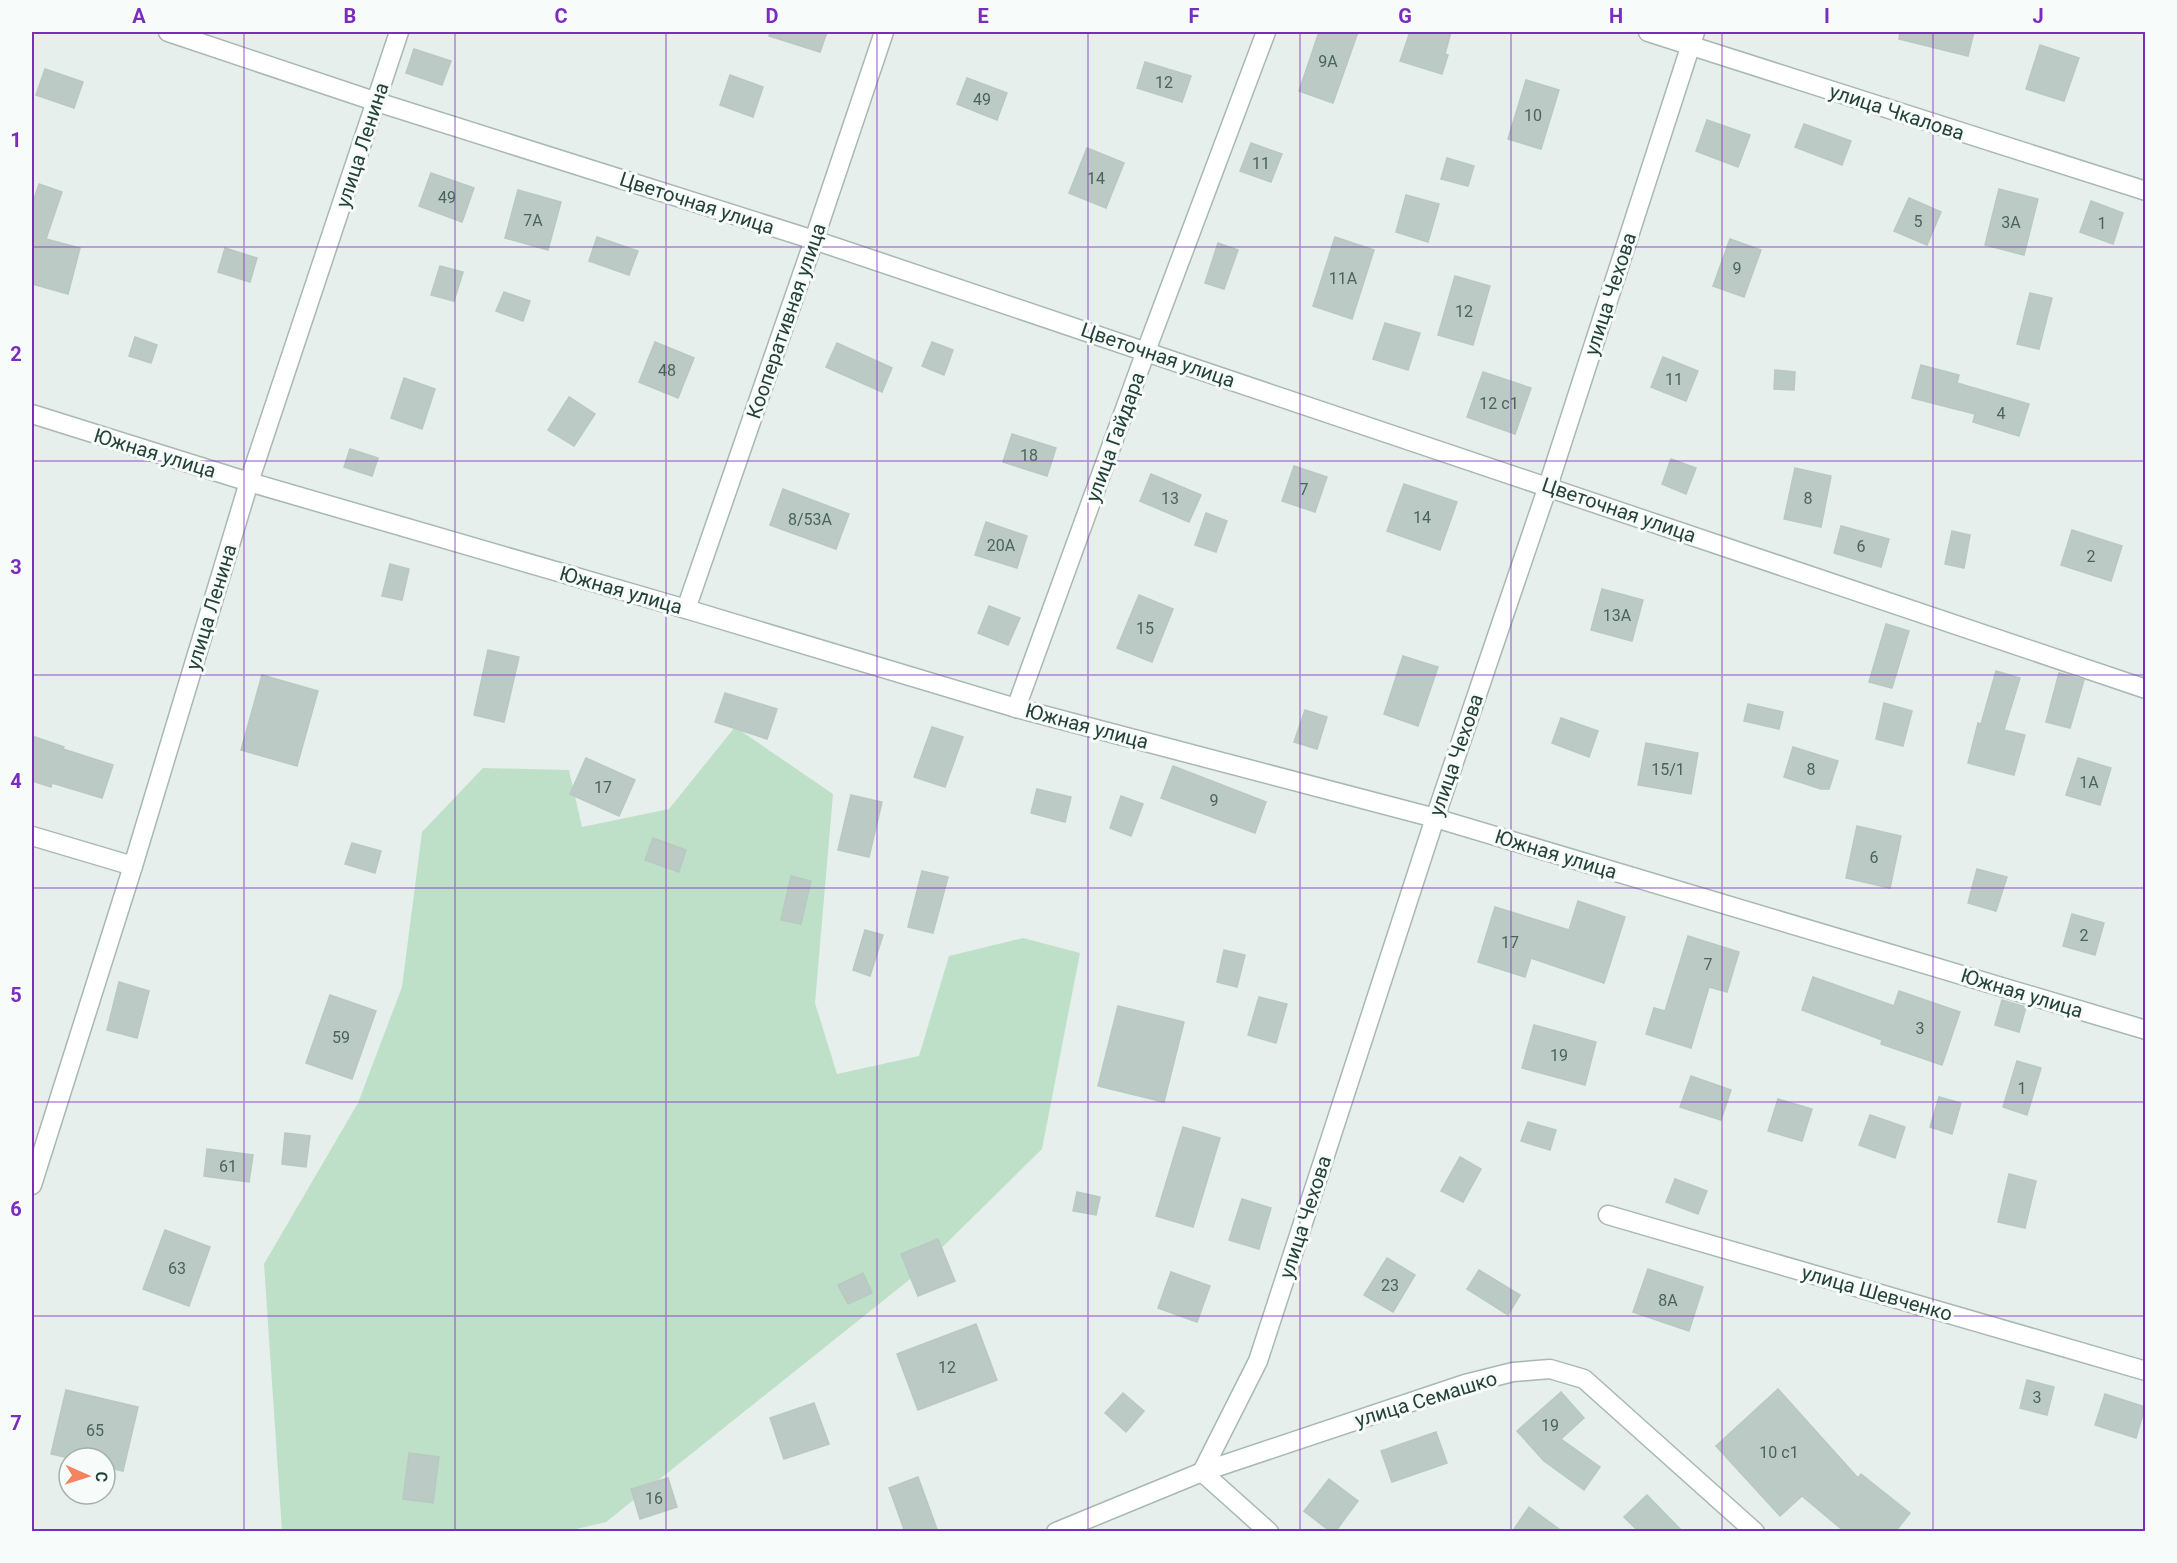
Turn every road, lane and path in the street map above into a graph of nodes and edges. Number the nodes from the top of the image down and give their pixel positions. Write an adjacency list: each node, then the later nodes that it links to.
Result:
1 (168, 32): 7 (street, Цветочная улица)
2 (399, 32): 7 (street, улица Ленина)
3 (884, 32): 9 (street, Кооперативная улица)
4 (1266, 32): 10 (street, улица Гайдара)
5 (1648, 32): 6 (street, улица Чкалова)
6 (1693, 39): 8 (street, улица Чкалова); 13 (street, улица Чехова)
7 (377, 102): 9 (street, Цветочная улица); 12 (street, улица Ленина)
8 (2145, 191)
9 (814, 240): 10 (street, Цветочная улица); 14 (street, Кооперативная улица)
10 (1146, 351): 13 (street, Цветочная улица); 16 (street, улица Гайдара)
11 (32, 414): 12 (street, Южная улица)
12 (249, 483): 14 (street, Южная улица); 19 (street, улица Ленина)
13 (1548, 486): 15 (street, Цветочная улица); 17 (street, улица Чехова)
14 (686, 609): 16 (street, Южная улица)
15 (2145, 689)
16 (1016, 708): 17 (street, Южная улица)
17 (1435, 818): 20 (street, Южная улица); 24 (street, улица Чехова)
18 (32, 836): 19 (street)
19 (133, 866): 21 (street, улица Ленина)
20 (2145, 1030)
21 (32, 1185)
22 (1608, 1215): 23 (street, улица Шевченко)
23 (2145, 1371)
24 (1202, 1472): 25 (street, улица Семашко); 26 (street); 27 (street, улица Семашко)
25 (1056, 1532)
26 (1269, 1532)
27 (1755, 1532)

